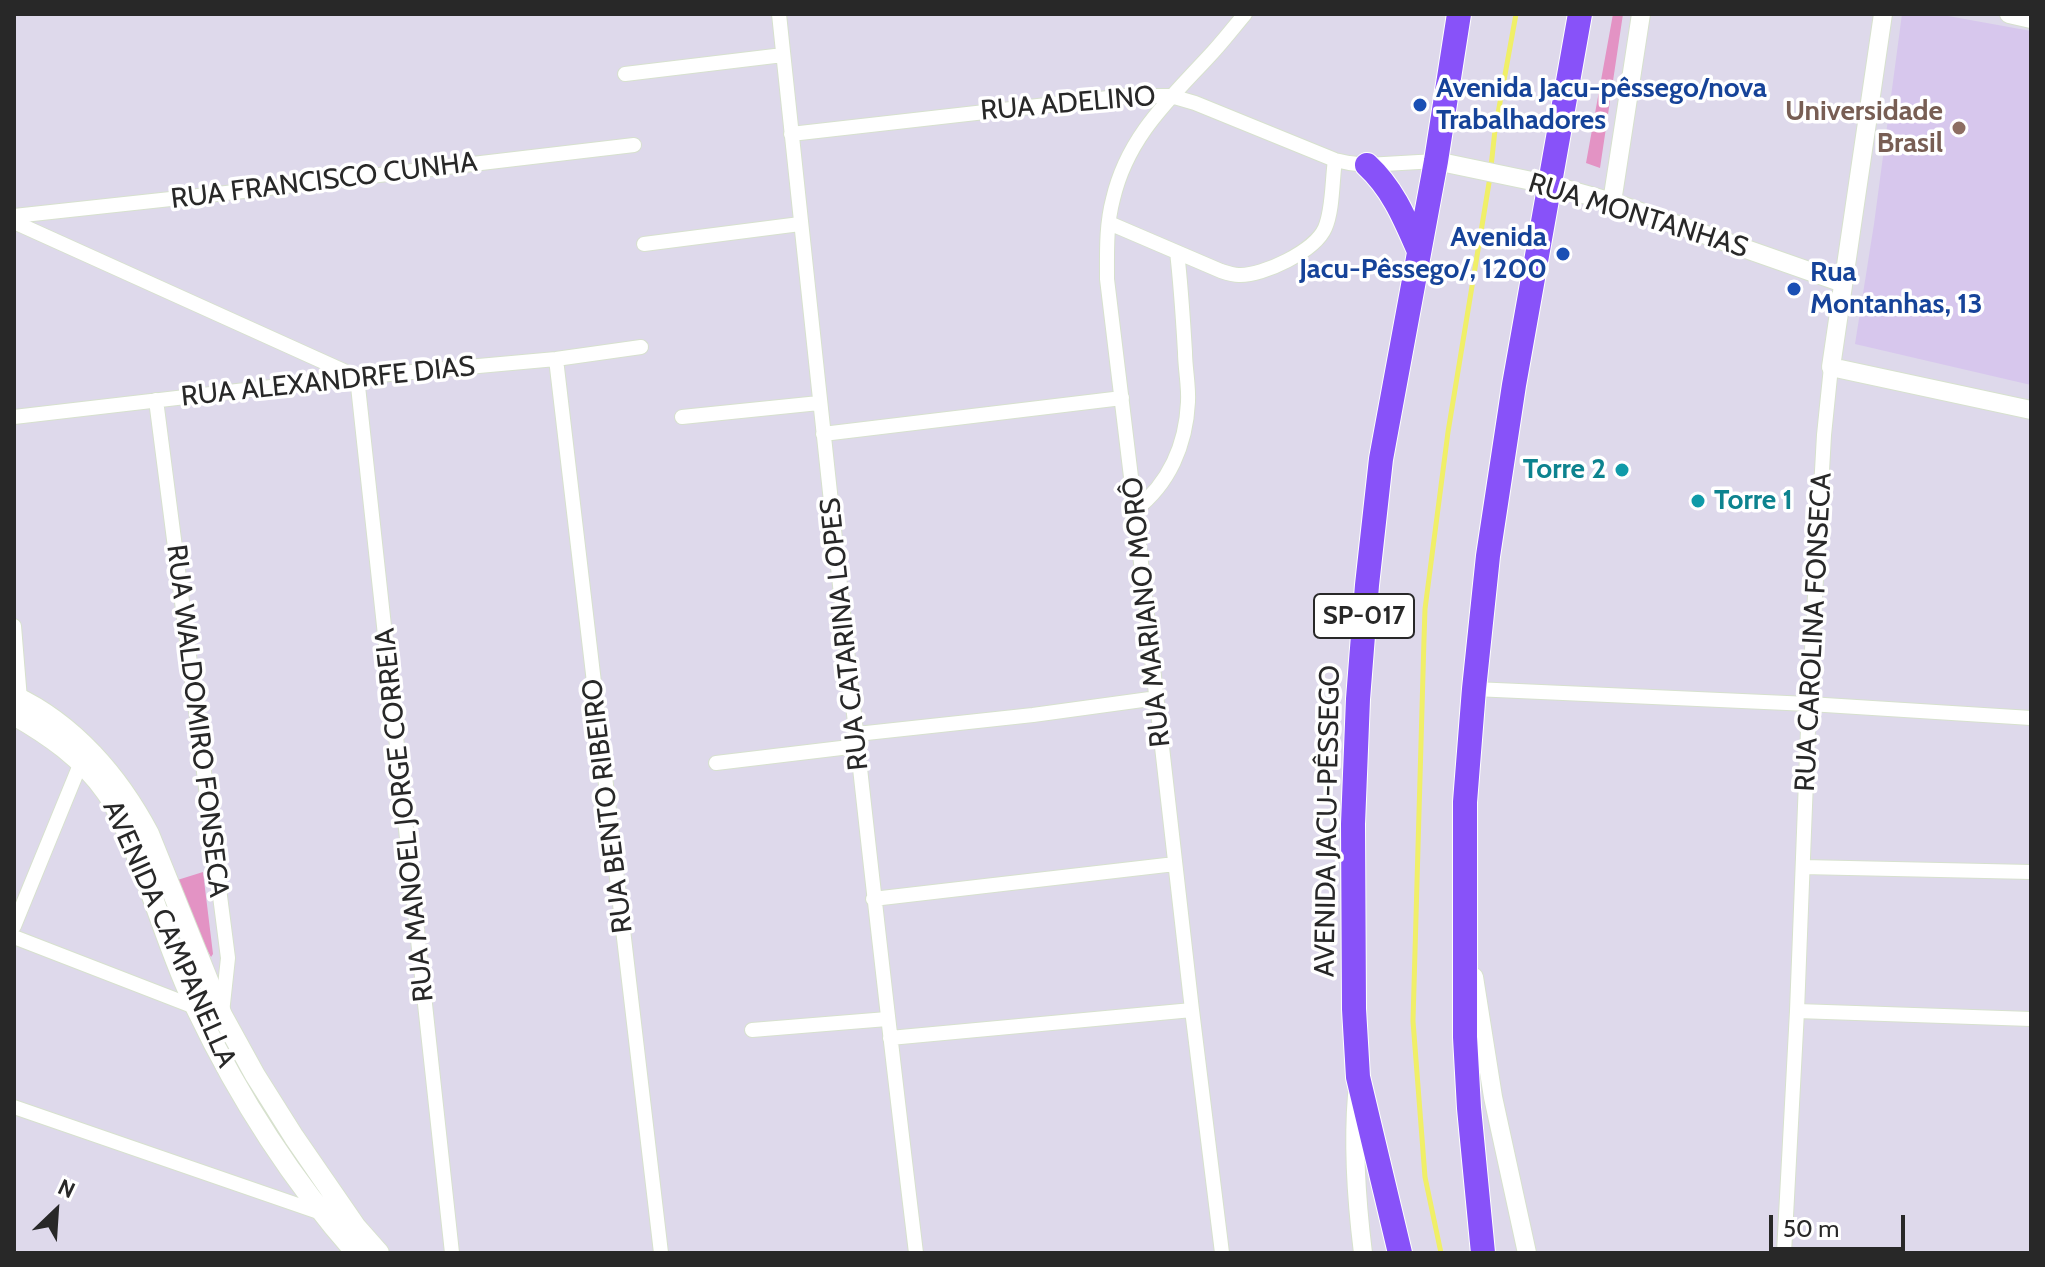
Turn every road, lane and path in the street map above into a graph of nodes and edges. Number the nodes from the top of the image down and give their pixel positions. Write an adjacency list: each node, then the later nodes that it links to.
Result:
1 (779, 14): 9 (street, RUA CATARINA LOPES)
2 (1245, 14): 11 (street, RUA MARIANO MORÔ)
3 (1459, 14): 15 (highway, AVENIDA JACU-PÊSSEGO / SP-017)
4 (1580, 14): 17 (highway)
5 (1641, 14): 18 (street)
6 (1883, 14): 26 (street, RUA CAROLINA FONSECA)
7 (2009, 14): 8 (street)
8 (2031, 19)
9 (783, 55): 10 (street); 12 (street, RUA CATARINA LOPES)
10 (625, 74)
11 (1171, 96): 12 (street, RUA ADELINO); 14 (street, RUA ADELINO); 21 (street, RUA MARIANO MORÔ)
12 (791, 134): 22 (street, RUA CATARINA LOPES)
13 (634, 145): 19 (street, RUA FRANCISCO CUNHA)
14 (1335, 160): 16 (street, RUA MONTANHAS); 25 (street)
15 (1443, 163): 16 (street, RUA MONTANHAS); 17 (street, RUA MONTANHAS); 24 (highway, AVENIDA JACU-PÊSSEGO / SP-017)
16 (1367, 165): 24 (highway)
17 (1542, 183): 18 (street, RUA MONTANHAS); 40 (highway)
18 (1612, 202): 26 (street, RUA MONTANHAS)
19 (14, 216)
20 (14, 222): 30 (street)
21 (1109, 223): 25 (street); 31 (street, RUA MARIANO MORÔ)
22 (800, 224): 23 (street); 33 (street, RUA CATARINA LOPES)
23 (644, 244)
24 (1419, 251): 63 (highway, AVENIDA JACU-PÊSSEGO / SP-017)
25 (1177, 252): 38 (street)
26 (1843, 283): 29 (street, RUA CAROLINA FONSECA)
27 (641, 347): 28 (street, RUA ALEXANDRFE DIAS)
28 (556, 359): 30 (street, RUA ALEXANDRFE DIAS); 71 (street, RUA BENTO RIBEIRO)
29 (1831, 367): 34 (street); 42 (street, RUA CAROLINA FONSECA)
30 (357, 377): 32 (street, RUA ALEXANDRFE DIAS); 70 (street, RUA MANOEL JORGE CORREIA)
31 (1122, 398): 37 (street); 38 (street, RUA MARIANO MORÔ)
32 (156, 400): 35 (street, RUA ALEXANDRFE DIAS); 58 (street, RUA WALDOMIRO FONSECA)
33 (819, 403): 36 (street); 37 (street, RUA CATARINA LOPES)
34 (2031, 410)
35 (14, 417)
36 (682, 417)
37 (823, 434): 45 (street, RUA CATARINA LOPES)
38 (1135, 510): 41 (street, RUA MARIANO MORÔ)
39 (14, 626): 43 (street)
40 (1474, 689): 42 (street); 52 (highway)
41 (1157, 698): 45 (street); 48 (street, RUA MARIANO MORÔ)
42 (1809, 704): 44 (street); 49 (street, RUA CAROLINA FONSECA)
43 (16, 707): 46 (main road, AVENIDA CAMPANELLA)
44 (2031, 718)
45 (858, 740): 47 (street); 51 (street, RUA CATARINA LOPES)
46 (84, 755): 53 (street); 55 (main road, AVENIDA CAMPANELLA); 58 (main road, AVENIDA CAMPANELLA)
47 (716, 763)
48 (1175, 864): 51 (street); 56 (street, RUA MARIANO MORÔ)
49 (1803, 867): 50 (street); 57 (street, RUA CAROLINA FONSECA)
50 (2031, 872)
51 (873, 899): 59 (street, RUA CATARINA LOPES)
52 (1464, 918): 75 (highway); 76 (street)
53 (14, 926)
54 (14, 937): 55 (street)
55 (195, 1008): 58 (street); 65 (main road, AVENIDA CAMPANELLA)
56 (1192, 1010): 62 (street); 73 (street, RUA MARIANO MORÔ)
57 (1797, 1011): 60 (street); 77 (street, RUA CAROLINA FONSECA)
58 (222, 1015): 66 (main road, AVENIDA CAMPANELLA)
59 (887, 1019): 61 (street); 62 (street, RUA CATARINA LOPES)
60 (2031, 1019)
61 (752, 1030)
62 (890, 1038): 72 (street, RUA CATARINA LOPES)
63 (1358, 1077): 67 (highway, SP-017); 74 (street, AVENIDA JACU-PÊSSEGO)
64 (14, 1107): 65 (street)
65 (321, 1213): 66 (street); 68 (main road, AVENIDA CAMPANELLA)
66 (352, 1221): 69 (main road, AVENIDA CAMPANELLA)
67 (1398, 1245)
68 (356, 1253)
69 (379, 1253)
70 (452, 1253)
71 (661, 1253)
72 (916, 1253)
73 (1222, 1253)
74 (1363, 1253)
75 (1483, 1253)
76 (1527, 1253)
77 (1784, 1253)

